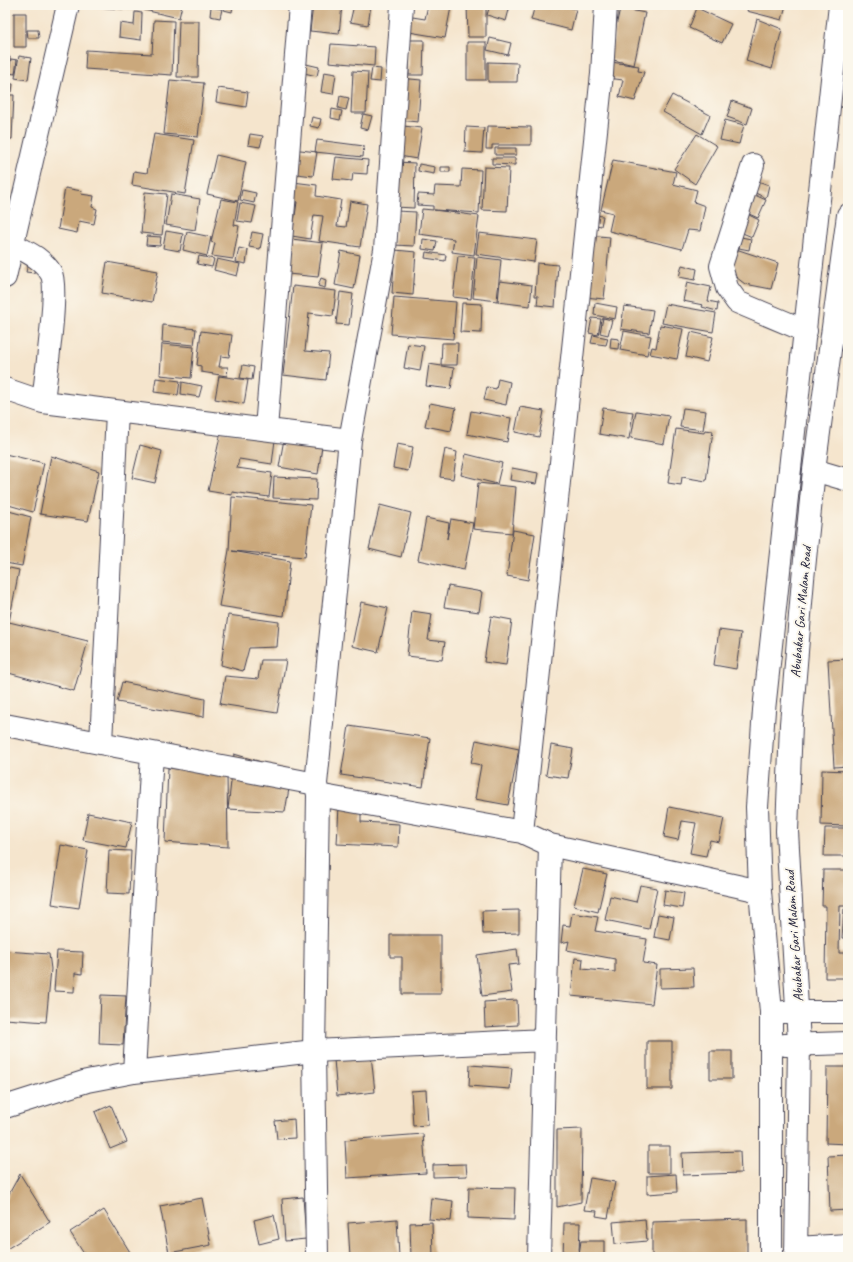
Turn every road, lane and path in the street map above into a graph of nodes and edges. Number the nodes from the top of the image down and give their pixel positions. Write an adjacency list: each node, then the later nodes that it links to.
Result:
1 (68, 5): 8 (street)
2 (300, 5): 15 (street)
3 (402, 5): 16 (street)
4 (606, 5): 23 (street)
5 (840, 5): 11 (street)
6 (753, 165): 11 (street)
7 (848, 215): 10 (street, Abubakar Gari Malam Road)
8 (12, 244): 9 (street); 13 (street)
9 (5, 277)
10 (842, 308): 17 (street, Abubakar Gari Malam Road)
11 (806, 331): 25 (street)
12 (5, 389): 13 (street)
13 (43, 402): 14 (street)
14 (116, 412): 15 (street); 20 (street)
15 (266, 430): 16 (street)
16 (350, 440): 22 (street)
17 (814, 470): 18 (street); 27 (street, Abubakar Gari Malam Road)
18 (848, 480)
19 (5, 725): 20 (street)
20 (101, 743): 21 (street)
21 (152, 753): 22 (street); 34 (street)
22 (317, 789): 23 (street); 33 (street)
23 (522, 832): 24 (street)
24 (550, 845): 25 (street); 29 (street)
25 (760, 891): 26 (street)
26 (771, 1012): 27 (street); 32 (street)
27 (798, 1012): 28 (street); 30 (street, Abubakar Gari Malam Road)
28 (848, 1012)
29 (545, 1040): 33 (street); 39 (street)
30 (799, 1043): 31 (street); 32 (street); 37 (street, Abubakar Gari Malam Road)
31 (848, 1043)
32 (771, 1046): 40 (street)
33 (314, 1051): 34 (street); 38 (street)
34 (134, 1072): 35 (street)
35 (5, 1107)
36 (848, 1245): 37 (street)
37 (796, 1252)
38 (317, 1257)
39 (539, 1257)
40 (771, 1257)

